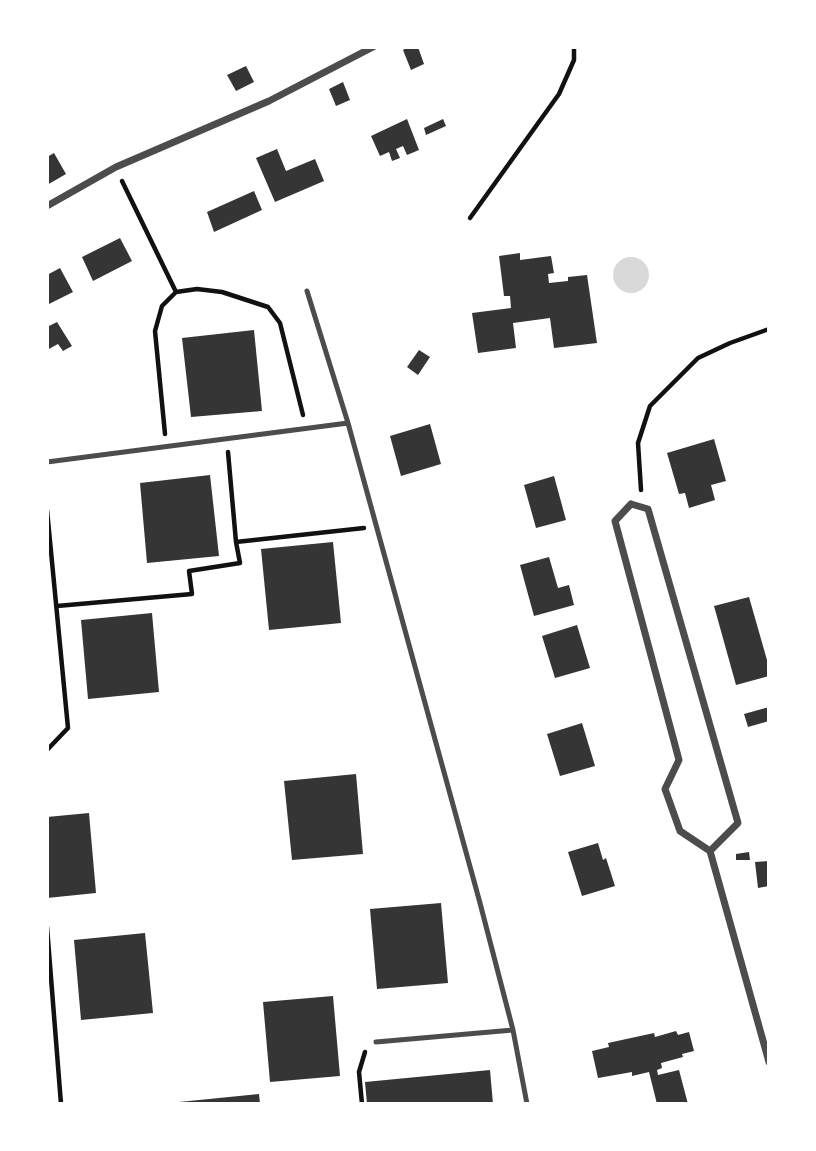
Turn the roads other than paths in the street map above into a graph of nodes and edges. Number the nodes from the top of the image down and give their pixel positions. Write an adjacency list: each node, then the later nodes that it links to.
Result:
1 (373, 47): 2 (street)
2 (47, 206)
3 (307, 291): 4 (lane)
4 (348, 423): 5 (lane); 7 (lane)
5 (47, 462)
6 (710, 851): 6 (street); 9 (street)
7 (513, 1030): 8 (lane); 10 (lane)
8 (376, 1042)
9 (769, 1062)
10 (527, 1104)

